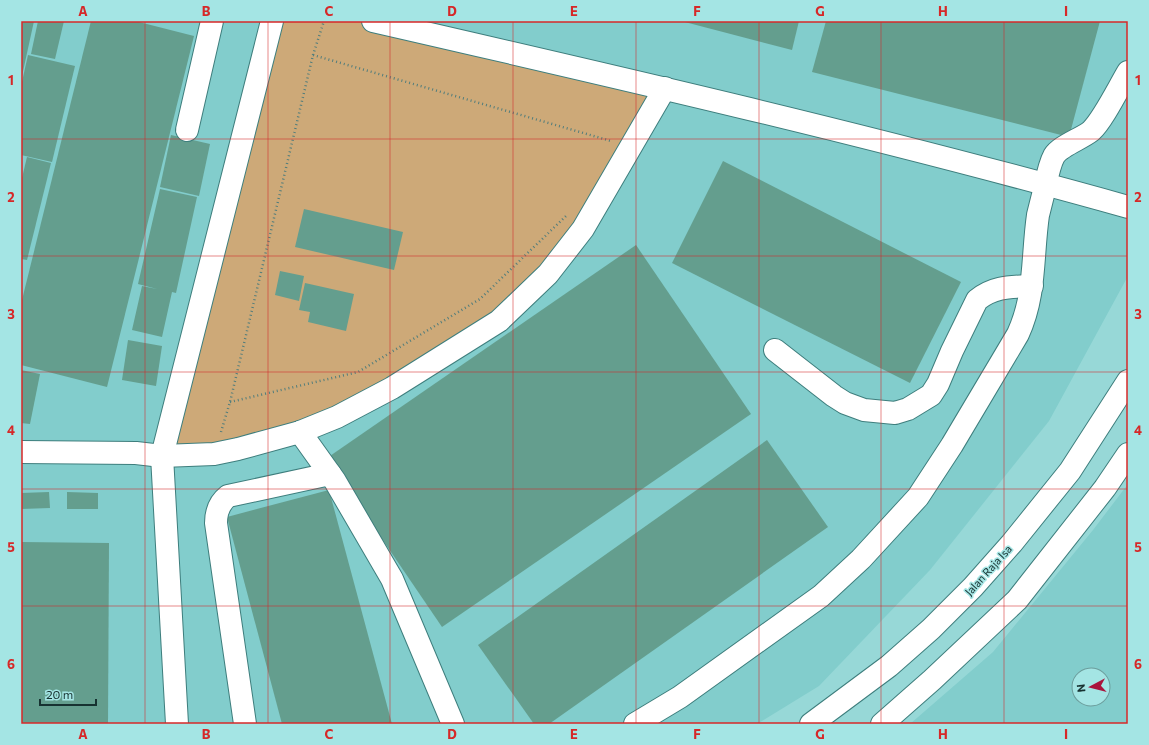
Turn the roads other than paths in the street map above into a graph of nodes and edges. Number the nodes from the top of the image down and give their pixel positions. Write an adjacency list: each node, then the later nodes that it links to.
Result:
1 (212, 21): 6 (main road)
2 (272, 21): 15 (main road)
3 (373, 21): 5 (main road)
4 (1128, 72): 7 (main road)
5 (665, 88): 7 (main road); 12 (main road)
6 (187, 130)
7 (1046, 184): 8 (main road); 9 (main road)
8 (1128, 207)
9 (1032, 286): 10 (main road); 20 (main road)
10 (775, 350)
11 (1128, 381): 21 (main road, Jalan Raja Isa)
12 (300, 432): 15 (main road); 16 (main road)
13 (21, 452): 15 (main road)
14 (1128, 454): 22 (main road)
15 (162, 456): 17 (main road)
16 (330, 474): 18 (main road); 19 (main road)
17 (177, 724)
18 (245, 724)
19 (453, 724)
20 (635, 724)
21 (811, 724)
22 (882, 724)

